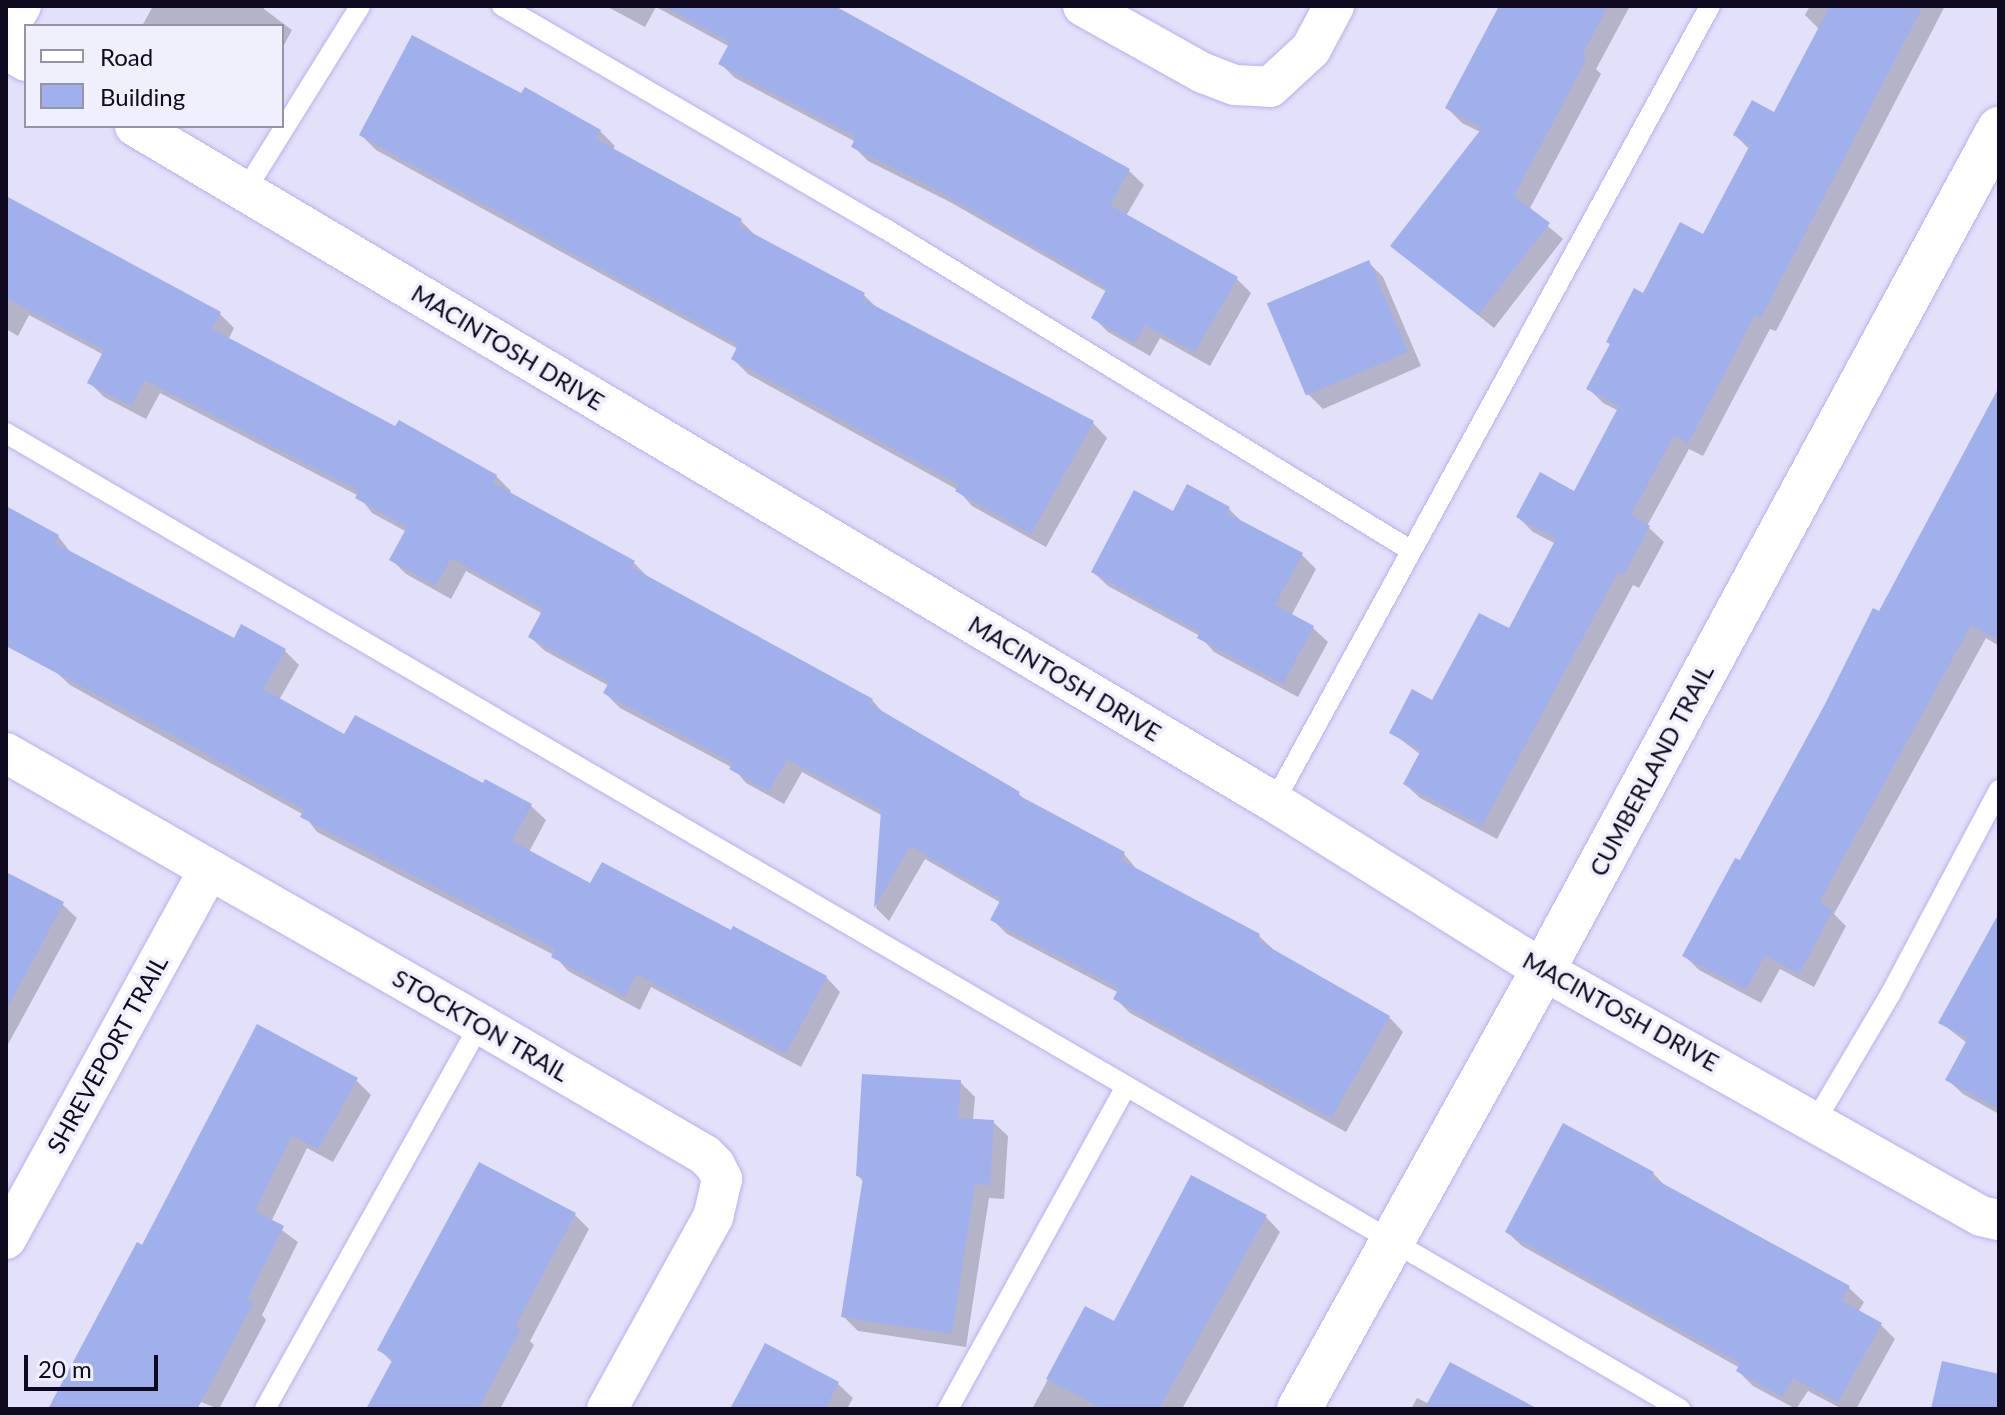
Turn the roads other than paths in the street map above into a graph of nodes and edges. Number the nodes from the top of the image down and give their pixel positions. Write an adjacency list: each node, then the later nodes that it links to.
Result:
1 (21, 6): 7 (street)
2 (360, 6): 12 (lane)
3 (502, 6): 14 (lane)
4 (1083, 6): 5 (street)
5 (1334, 6)
6 (1710, 6): 14 (lane)
7 (6, 30)
8 (6, 49): 9 (street)
9 (24, 60)
10 (138, 128): 12 (street, MACINTOSH DRIVE)
11 (1999, 129): 19 (street, CUMBERLAND TRAIL)
12 (245, 191): 17 (street, MACINTOSH DRIVE)
13 (6, 433): 21 (lane)
14 (1410, 550): 17 (lane)
15 (6, 753): 18 (street, STOCKTON TRAIL)
16 (1999, 790): 22 (lane)
17 (1274, 802): 19 (street, MACINTOSH DRIVE)
18 (209, 869): 20 (street, STOCKTON TRAIL); 24 (street, SHREVEPORT TRAIL)
19 (1543, 970): 22 (street, MACINTOSH DRIVE); 25 (street, CUMBERLAND TRAIL)
20 (480, 1024): 26 (lane); 27 (street, STOCKTON TRAIL)
21 (1125, 1088): 25 (lane); 28 (lane)
22 (1816, 1120): 23 (street, MACINTOSH DRIVE)
23 (1999, 1220)
24 (6, 1239)
25 (1390, 1242): 29 (street, CUMBERLAND TRAIL); 30 (lane)
26 (265, 1409)
27 (607, 1409)
28 (948, 1409)
29 (1299, 1409)
30 (1680, 1409)

